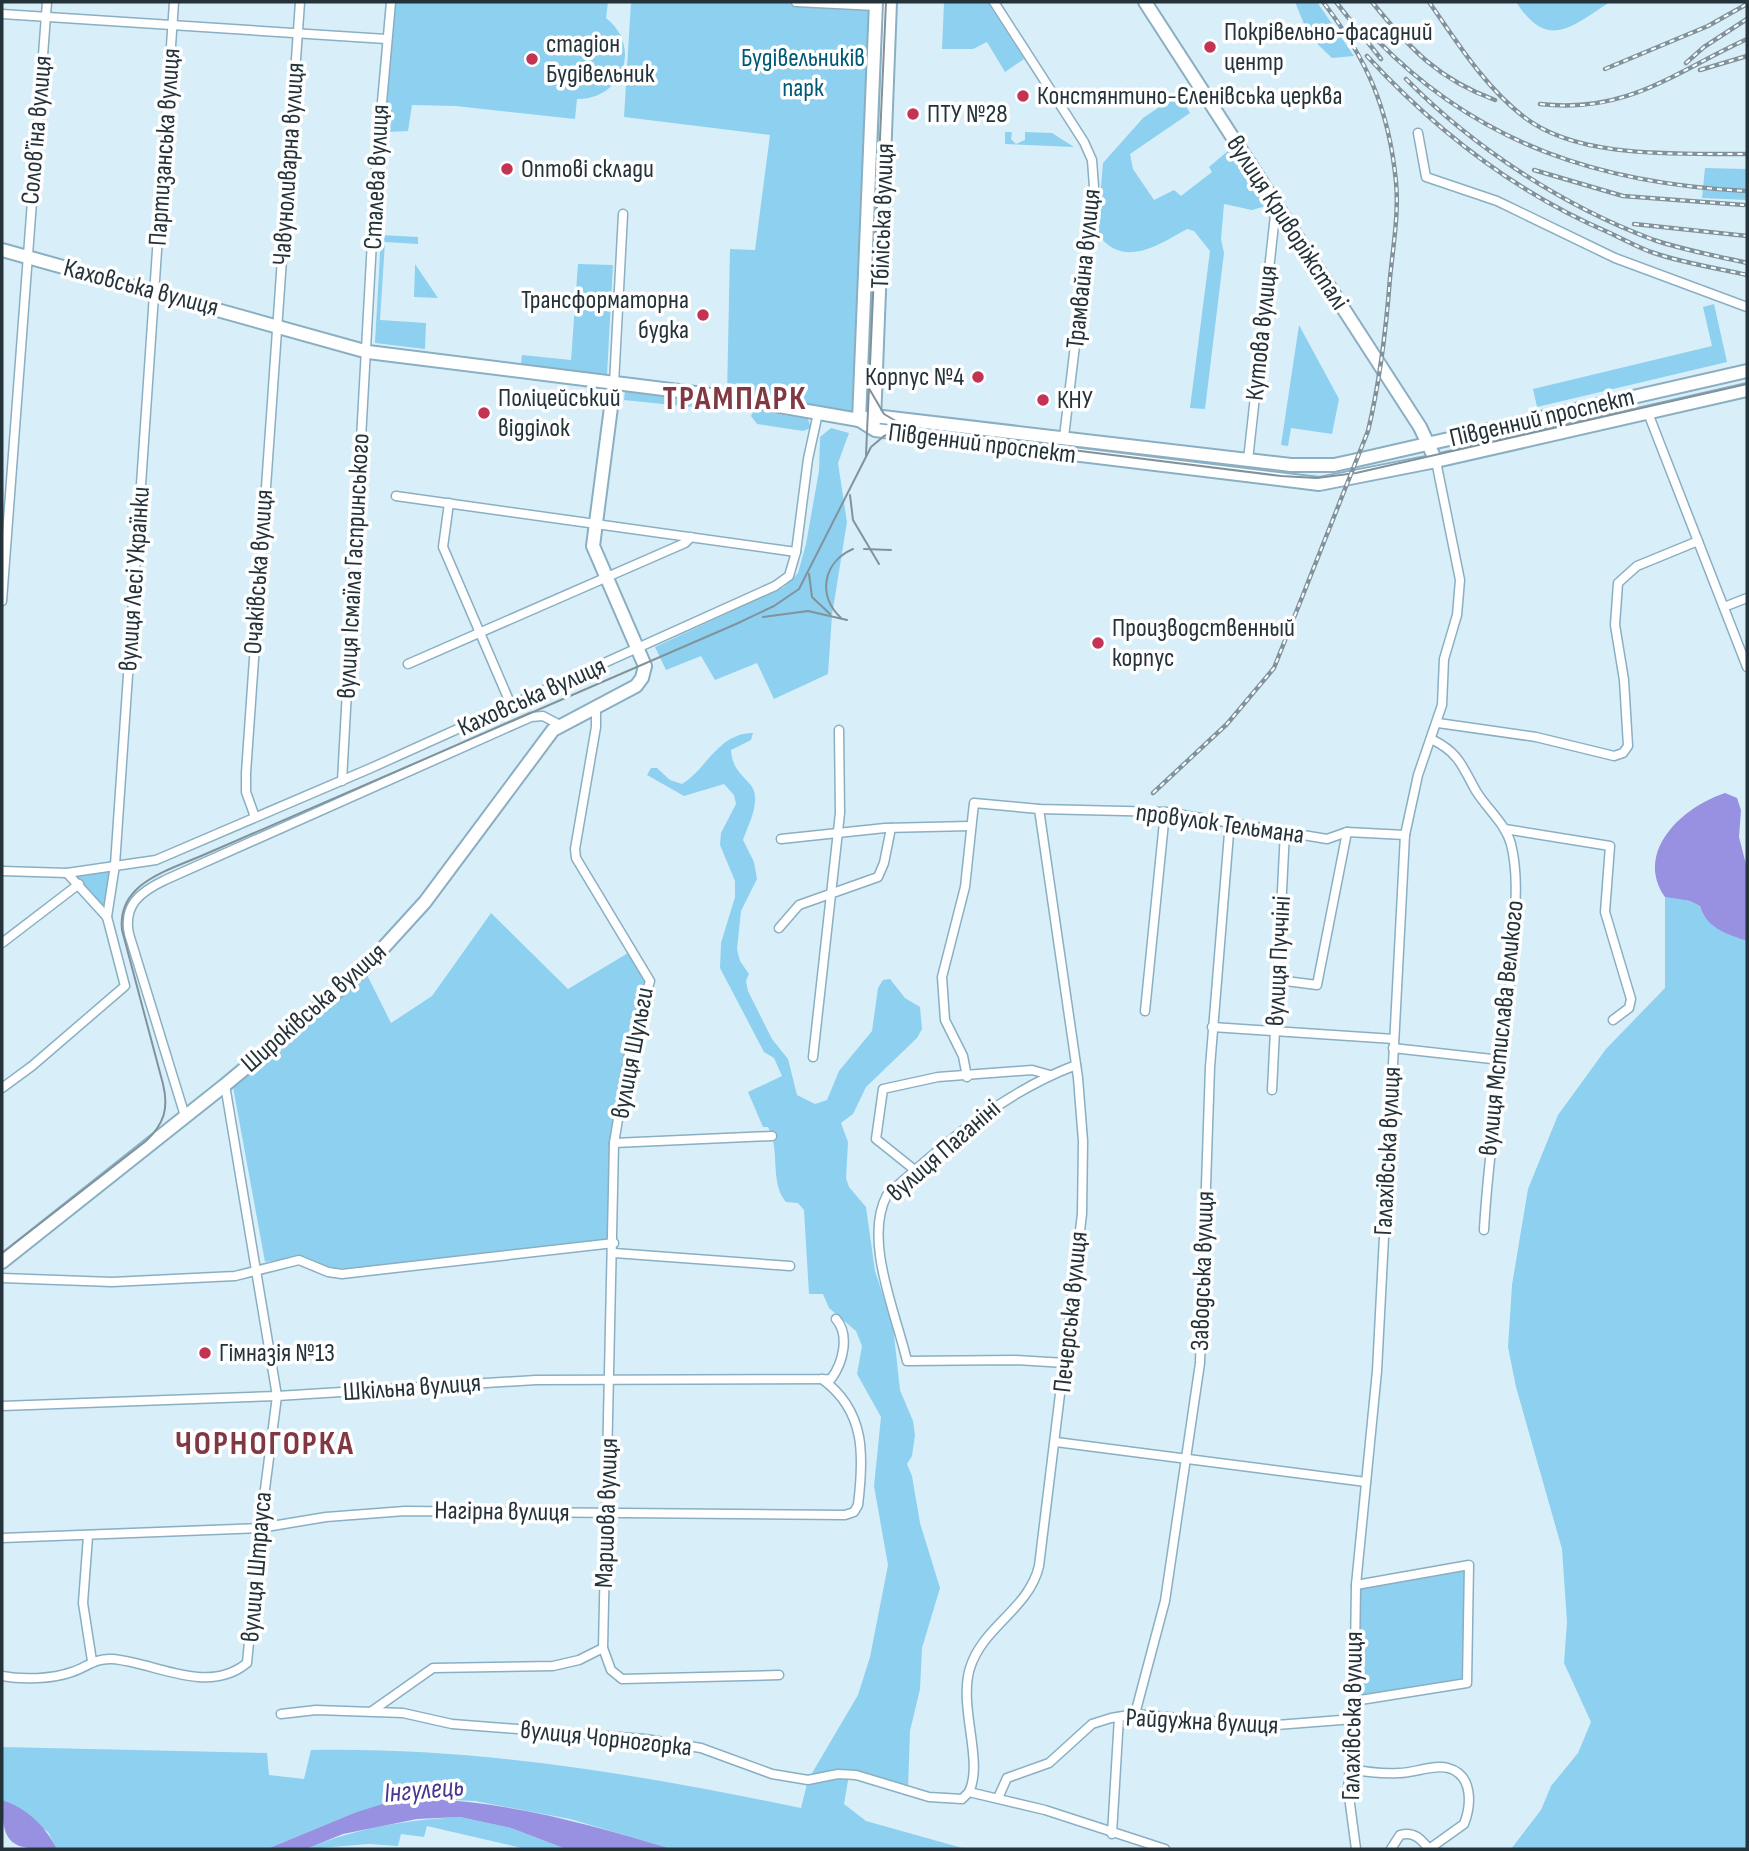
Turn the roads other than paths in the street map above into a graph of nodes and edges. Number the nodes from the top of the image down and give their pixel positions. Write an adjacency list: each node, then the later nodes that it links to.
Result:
1 (47, 2): 11 (street, Соловʼїна вулиця)
2 (174, 2): 12 (street, Партизанська вулиця)
3 (300, 2): 13 (street, Чавуноливарна вулиця)
4 (391, 2): 14 (street, Сталева вулиця)
5 (796, 2): 9 (street)
6 (890, 2): 29 (main road, Тбіліська вулиця)
7 (994, 2): 32 (street, Трамвайна вулиця)
8 (1145, 2): 16 (main road, вулиця Криворіжсталі)
9 (876, 4): 30 (main road, Тбіліська вулиця)
10 (2, 14): 11 (street)
11 (46, 18): 12 (street); 19 (street, Соловʼїна вулиця)
12 (173, 26): 13 (street); 20 (street, Партизанська вулиця)
13 (298, 35): 14 (street); 22 (street, Чавуноливарна вулиця)
14 (386, 39): 23 (street, Сталева вулиця)
15 (1418, 133): 21 (street)
16 (1276, 206): 33 (main road, вулиця Криворіжсталі); 34 (street, Кутова вулиця)
17 (622, 214): 25 (street)
18 (2, 250): 19 (main road, Каховська вулиця)
19 (27, 257): 20 (main road, Каховська вулиця); 44 (street, Соловʼїна вулиця)
20 (155, 292): 22 (main road, Каховська вулиця); 69 (street, вулиця Лесі Українки)
21 (1747, 307)
22 (277, 326): 23 (main road, Каховська вулиця); 59 (street, Очаківська вулиця)
23 (368, 352): 25 (main road, Каховська вулиця); 56 (street, вулиця Ісмаїла Гаспринського)
24 (1747, 372): 33 (main road, Південний проспект)
25 (614, 384): 27 (main road, Каховська вулиця); 38 (main road)
26 (1747, 390): 28 (main road, Південний проспект)
27 (818, 413): 30 (main road, Каховська вулиця); 41 (street, Каховська вулиця)
28 (1648, 413): 35 (main road, Південний проспект); 40 (street)
29 (874, 416): 30 (main road, Південний проспект); 31 (main road, Тбіліська вулиця); 32 (main road, Південний проспект)
30 (859, 420): 31 (main road, Південний проспект)
31 (873, 430): 35 (main road, Південний проспект)
32 (1064, 437): 34 (main road, Південний проспект)
33 (1430, 444): 34 (main road, Південний проспект); 35 (main road, вулиця Криворіжсталі)
34 (1248, 460)
35 (1436, 461): 52 (street, Галахівська вулиця)
36 (396, 496): 37 (street)
37 (449, 503): 38 (street); 46 (street)
38 (595, 525): 39 (street); 42 (main road)
39 (691, 537): 41 (street); 42 (street)
40 (1698, 541): 45 (street); 52 (street)
41 (796, 552): 47 (street, Каховська вулиця)
42 (606, 576): 46 (street); 47 (main road)
43 (1747, 598): 45 (street)
44 (2, 601)
45 (1724, 607): 49 (street)
46 (480, 632): 48 (street); 50 (street)
47 (638, 649): 50 (street, Каховська вулиця); 51 (main road, Широківська вулиця)
48 (408, 664)
49 (1747, 667)
50 (511, 705): 56 (street, Каховська вулиця)
51 (596, 707): 53 (main road, Широківська вулиця); 93 (street, вулиця Шульги)
52 (1438, 723): 55 (street, Галахівська вулиця)
53 (560, 725): 88 (main road, Широківська вулиця); 91 (street)
54 (839, 730): 65 (street)
55 (1433, 740): 63 (street, вулиця Мстислава Великого); 67 (street, Галахівська вулиця)
56 (342, 781): 59 (street, Каховська вулиця)
57 (1039, 810): 58 (street, провулок Тельмана); 61 (street, провулок Тельмана); 85 (street, Печерська вулиця)
58 (1165, 813): 60 (street, провулок Тельмана); 78 (street)
59 (255, 817): 69 (street, Каховська вулиця)
60 (1230, 821): 64 (street, провулок Тельмана); 80 (street, Заводська вулиця)
61 (970, 826): 62 (street); 87 (street)
62 (891, 828): 65 (street); 73 (street)
63 (1505, 828): 79 (street); 84 (street, вулиця Мстислава Великого)
64 (1285, 831): 66 (street, провулок Тельмана); 77 (street, вулиця Пуччіні)
65 (838, 832): 68 (street); 73 (street)
66 (1347, 832): 67 (street, провулок Тельмана); 77 (street)
67 (1405, 835): 82 (street, Галахівська вулиця)
68 (781, 839)
69 (115, 865): 71 (street, Каховська вулиця); 74 (street, вулиця Лесі Українки)
70 (2, 871): 71 (street, Каховська вулиця)
71 (67, 873): 72 (street)
72 (79, 884): 74 (street); 76 (street)
73 (833, 894): 75 (street); 83 (street)
74 (107, 917): 89 (street)
75 (779, 928)
76 (2, 943)
77 (1279, 980): 81 (street, вулиця Пуччіні)
78 (1145, 1011)
79 (1613, 1020)
80 (1212, 1027): 81 (street); 108 (street, Заводська вулиця)
81 (1275, 1030): 82 (street); 90 (street, вулиця Пуччіні)
82 (1394, 1044): 84 (street); 109 (street, Галахівська вулиця)
83 (813, 1057)
84 (1501, 1060): 95 (street, вулиця Мстислава Великого)
85 (1076, 1065): 86 (street, вулиця Паганіні); 102 (street, Печерська вулиця)
86 (1050, 1075): 87 (street); 94 (street, вулиця Паганіні)
87 (967, 1077): 94 (street)
88 (225, 1085): 91 (main road, Широківська вулиця); 99 (street, вулиця Штрауса)
89 (2, 1088)
90 (1272, 1090)
91 (185, 1116): 97 (main road, Широківська вулиця)
92 (772, 1136): 93 (street)
93 (614, 1143): 96 (street, вулиця Шульги)
94 (916, 1171): 102 (street, вулиця Паганіні)
95 (1484, 1230)
96 (614, 1248): 98 (street); 99 (street); 103 (street, вулиця Шульги)
97 (2, 1262)
98 (790, 1266)
99 (256, 1271): 100 (street); 105 (street, вулиця Штрауса)
100 (2, 1278)
101 (836, 1319): 104 (street)
102 (1065, 1363): 107 (street, Печерська вулиця)
103 (611, 1379): 104 (street, Шкільна вулиця); 105 (street, Шкільна вулиця); 110 (street, Маршова вулиця)
104 (827, 1379): 110 (street, Нагірна вулиця)
105 (277, 1396): 106 (street, Шкільна вулиця); 111 (street, вулиця Штрауса)
106 (2, 1406)
107 (1056, 1442): 108 (street); 126 (street, Печерська вулиця)
108 (1187, 1458): 109 (street); 122 (street, Заводська вулиця)
109 (1366, 1482): 114 (street, Галахівська вулиця)
110 (606, 1513): 111 (street, Нагірна вулиця); 115 (street, Маршова вулиця)
111 (260, 1528): 112 (street, Нагірна вулиця); 116 (street, вулиця Штрауса)
112 (88, 1536): 113 (street, Нагірна вулиця); 116 (street)
113 (2, 1538)
114 (1356, 1585): 119 (street, Галахівська вулиця); 119 (street)
115 (603, 1648): 117 (street); 120 (street)
116 (92, 1661): 118 (street)
117 (779, 1675)
118 (2, 1676)
119 (1354, 1701): 124 (street, Галахівська вулиця)
120 (367, 1711): 121 (street, вулиця Чорногорка); 126 (street, вулиця Чорногорка)
121 (281, 1714)
122 (1135, 1714): 123 (street, Райдужна вулиця); 124 (street, Райдужна вулиця)
123 (1119, 1717): 127 (street, Райдужна вулиця); 128 (street)
124 (1354, 1719): 125 (street, Галахівська вулиця)
125 (1350, 1769): 130 (street, Галахівська вулиця); 132 (street)
126 (969, 1792): 127 (street, вулиця Чорногорка)
127 (999, 1798): 128 (street, вулиця Чорногорка)
128 (1112, 1834): 129 (street, вулиця Чорногорка)
129 (1165, 1849)
130 (1356, 1849)
131 (1391, 1849): 132 (street)
132 (1429, 1849)

